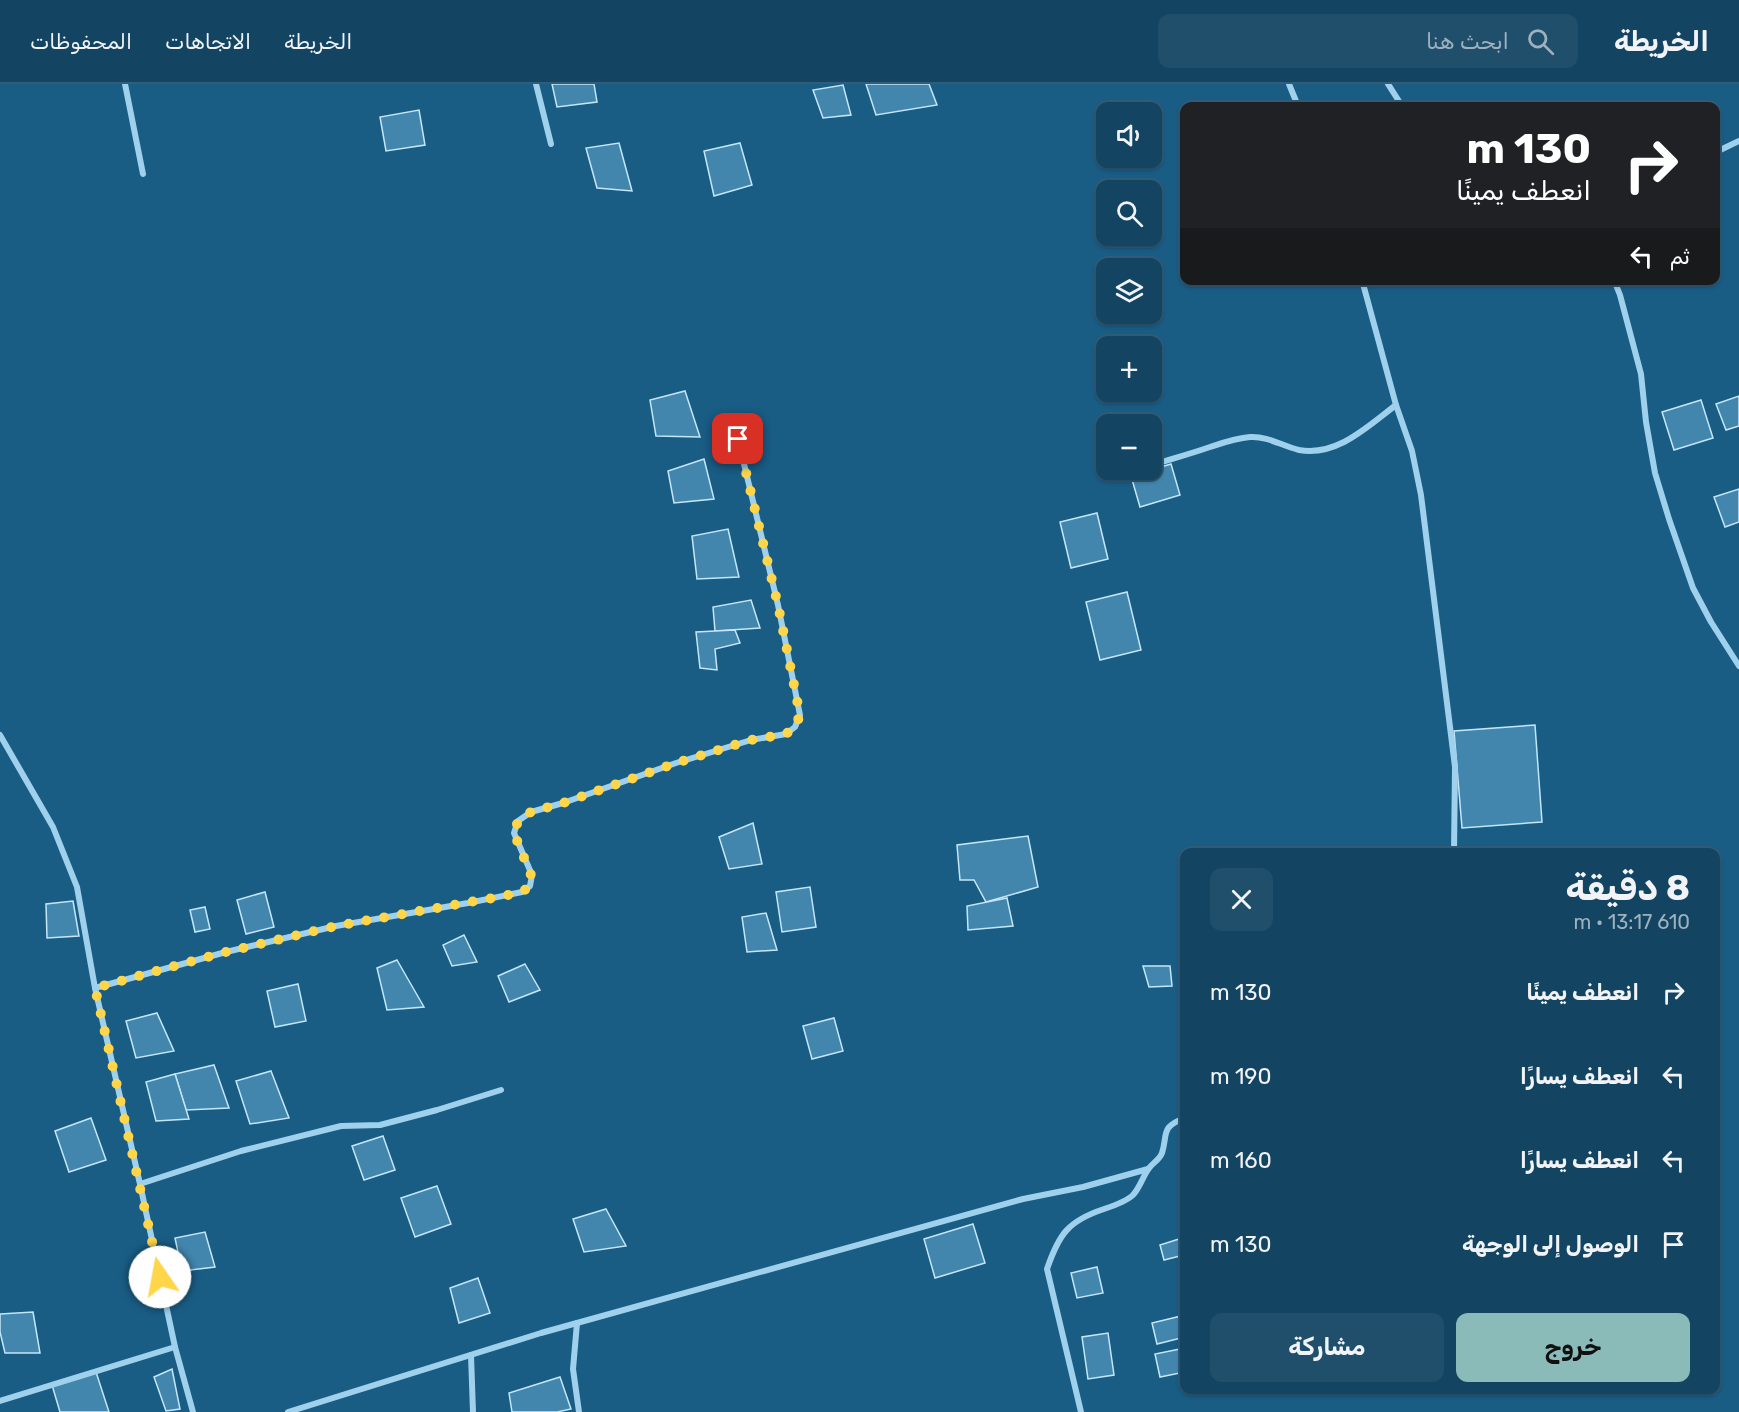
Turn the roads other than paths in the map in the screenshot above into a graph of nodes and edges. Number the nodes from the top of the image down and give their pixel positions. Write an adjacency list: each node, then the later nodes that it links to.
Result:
1 (125, 84): 10 (street)
2 (536, 84): 8 (street)
3 (1289, 84): 5 (street)
4 (1388, 84): 6 (street)
5 (1296, 102)
6 (1399, 102)
7 (1739, 141): 9 (street)
8 (551, 144)
9 (1720, 150)
10 (143, 174)
11 (1363, 285): 13 (street)
12 (1616, 285): 16 (street)
13 (1396, 405): 15 (street); 18 (street)
14 (738, 439): 19 (street)
15 (1162, 462)
16 (1739, 666)
17 (0, 735): 19 (street)
18 (1454, 848)
19 (95, 988): 23 (street)
20 (501, 1090): 23 (street)
21 (1180, 1120): 22 (street)
22 (1148, 1169): 24 (street); 32 (street)
23 (140, 1184): 25 (street)
24 (577, 1323): 26 (street); 31 (street)
25 (175, 1347): 27 (street); 28 (street)
26 (471, 1355): 29 (street); 30 (street)
27 (0, 1401)
28 (193, 1412)
29 (288, 1412)
30 (473, 1412)
31 (579, 1412)
32 (1081, 1412)

